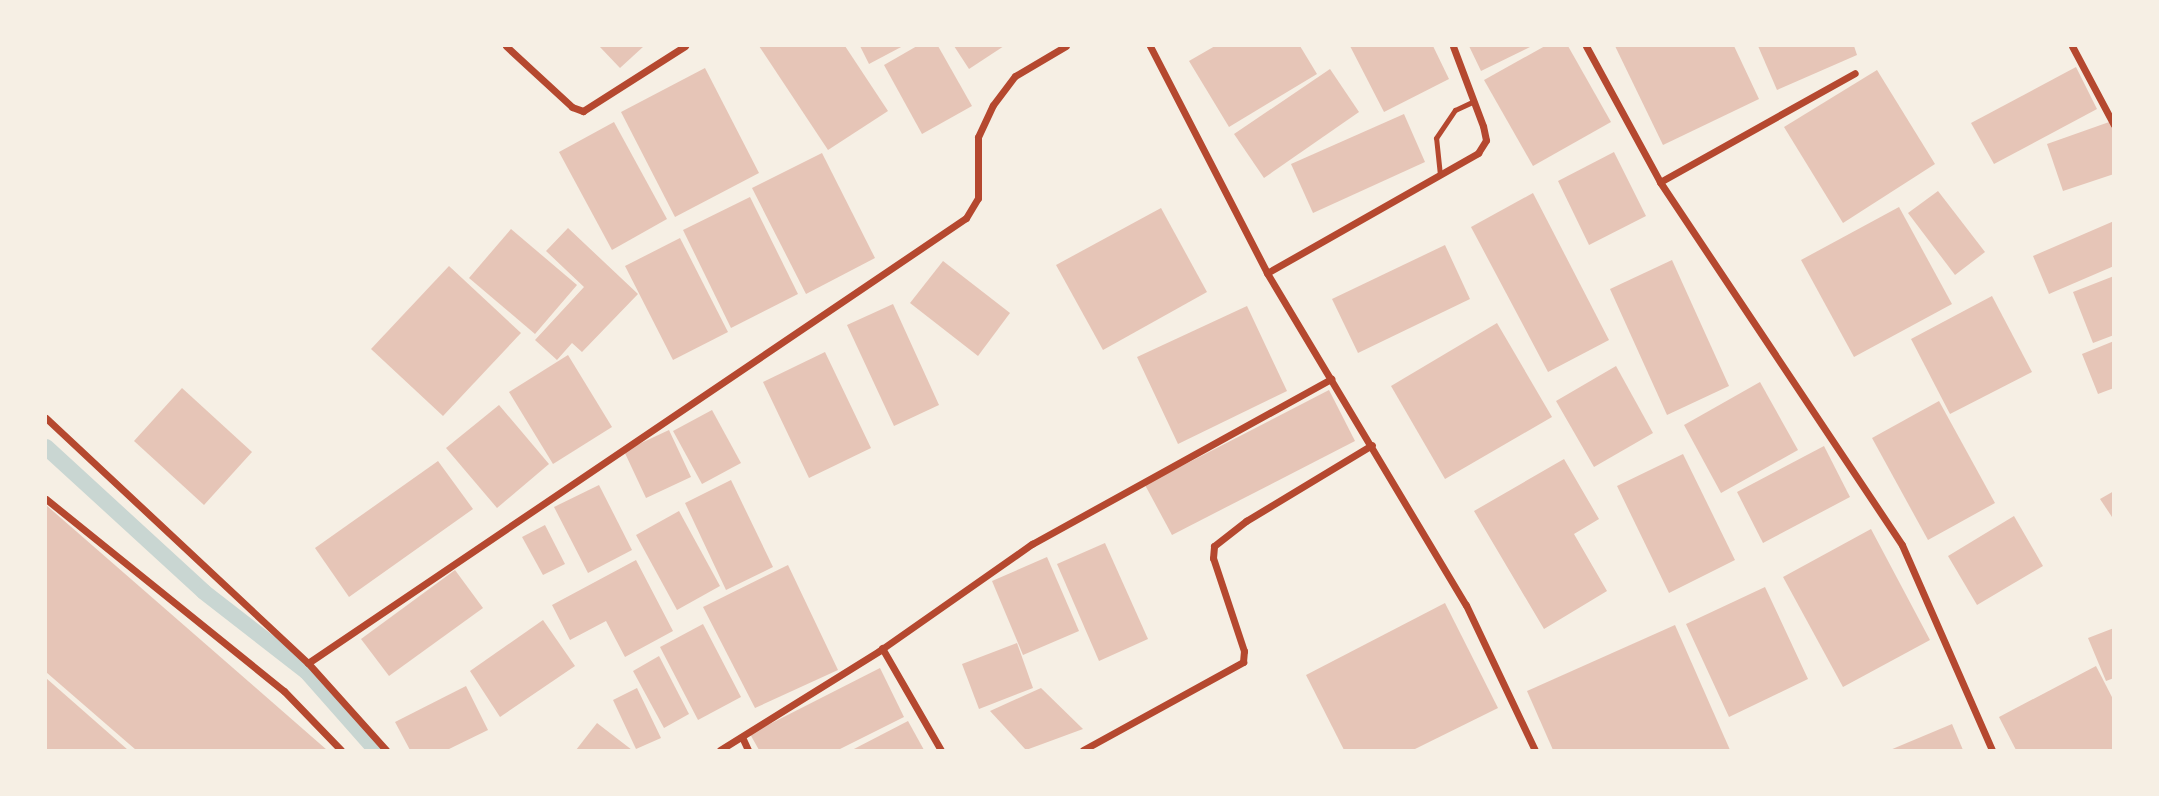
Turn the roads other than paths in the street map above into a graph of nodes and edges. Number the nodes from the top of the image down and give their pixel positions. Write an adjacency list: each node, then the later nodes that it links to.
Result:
1 (506, 46): 2 (street)
2 (685, 46)
3 (1066, 46): 19 (street)
4 (1150, 46): 13 (street)
5 (1453, 46): 9 (street)
6 (1586, 46): 12 (street)
7 (2072, 46): 10 (street)
8 (1855, 74): 12 (street)
9 (1474, 101): 11 (lane); 11 (street)
10 (2113, 125)
11 (1440, 175): 13 (street)
12 (1660, 182): 28 (street)
13 (1268, 273): 14 (street)
14 (1331, 379): 16 (street); 18 (street)
15 (46, 418): 19 (street)
16 (1373, 445): 26 (street); 27 (street)
17 (46, 499): 21 (street)
18 (881, 648): 20 (street); 25 (street)
19 (308, 663): 22 (street)
20 (742, 737): 23 (street); 24 (street)
21 (341, 751)
22 (386, 751)
23 (720, 751)
24 (748, 751)
25 (942, 751)
26 (1083, 751)
27 (1535, 751)
28 (1992, 751)

